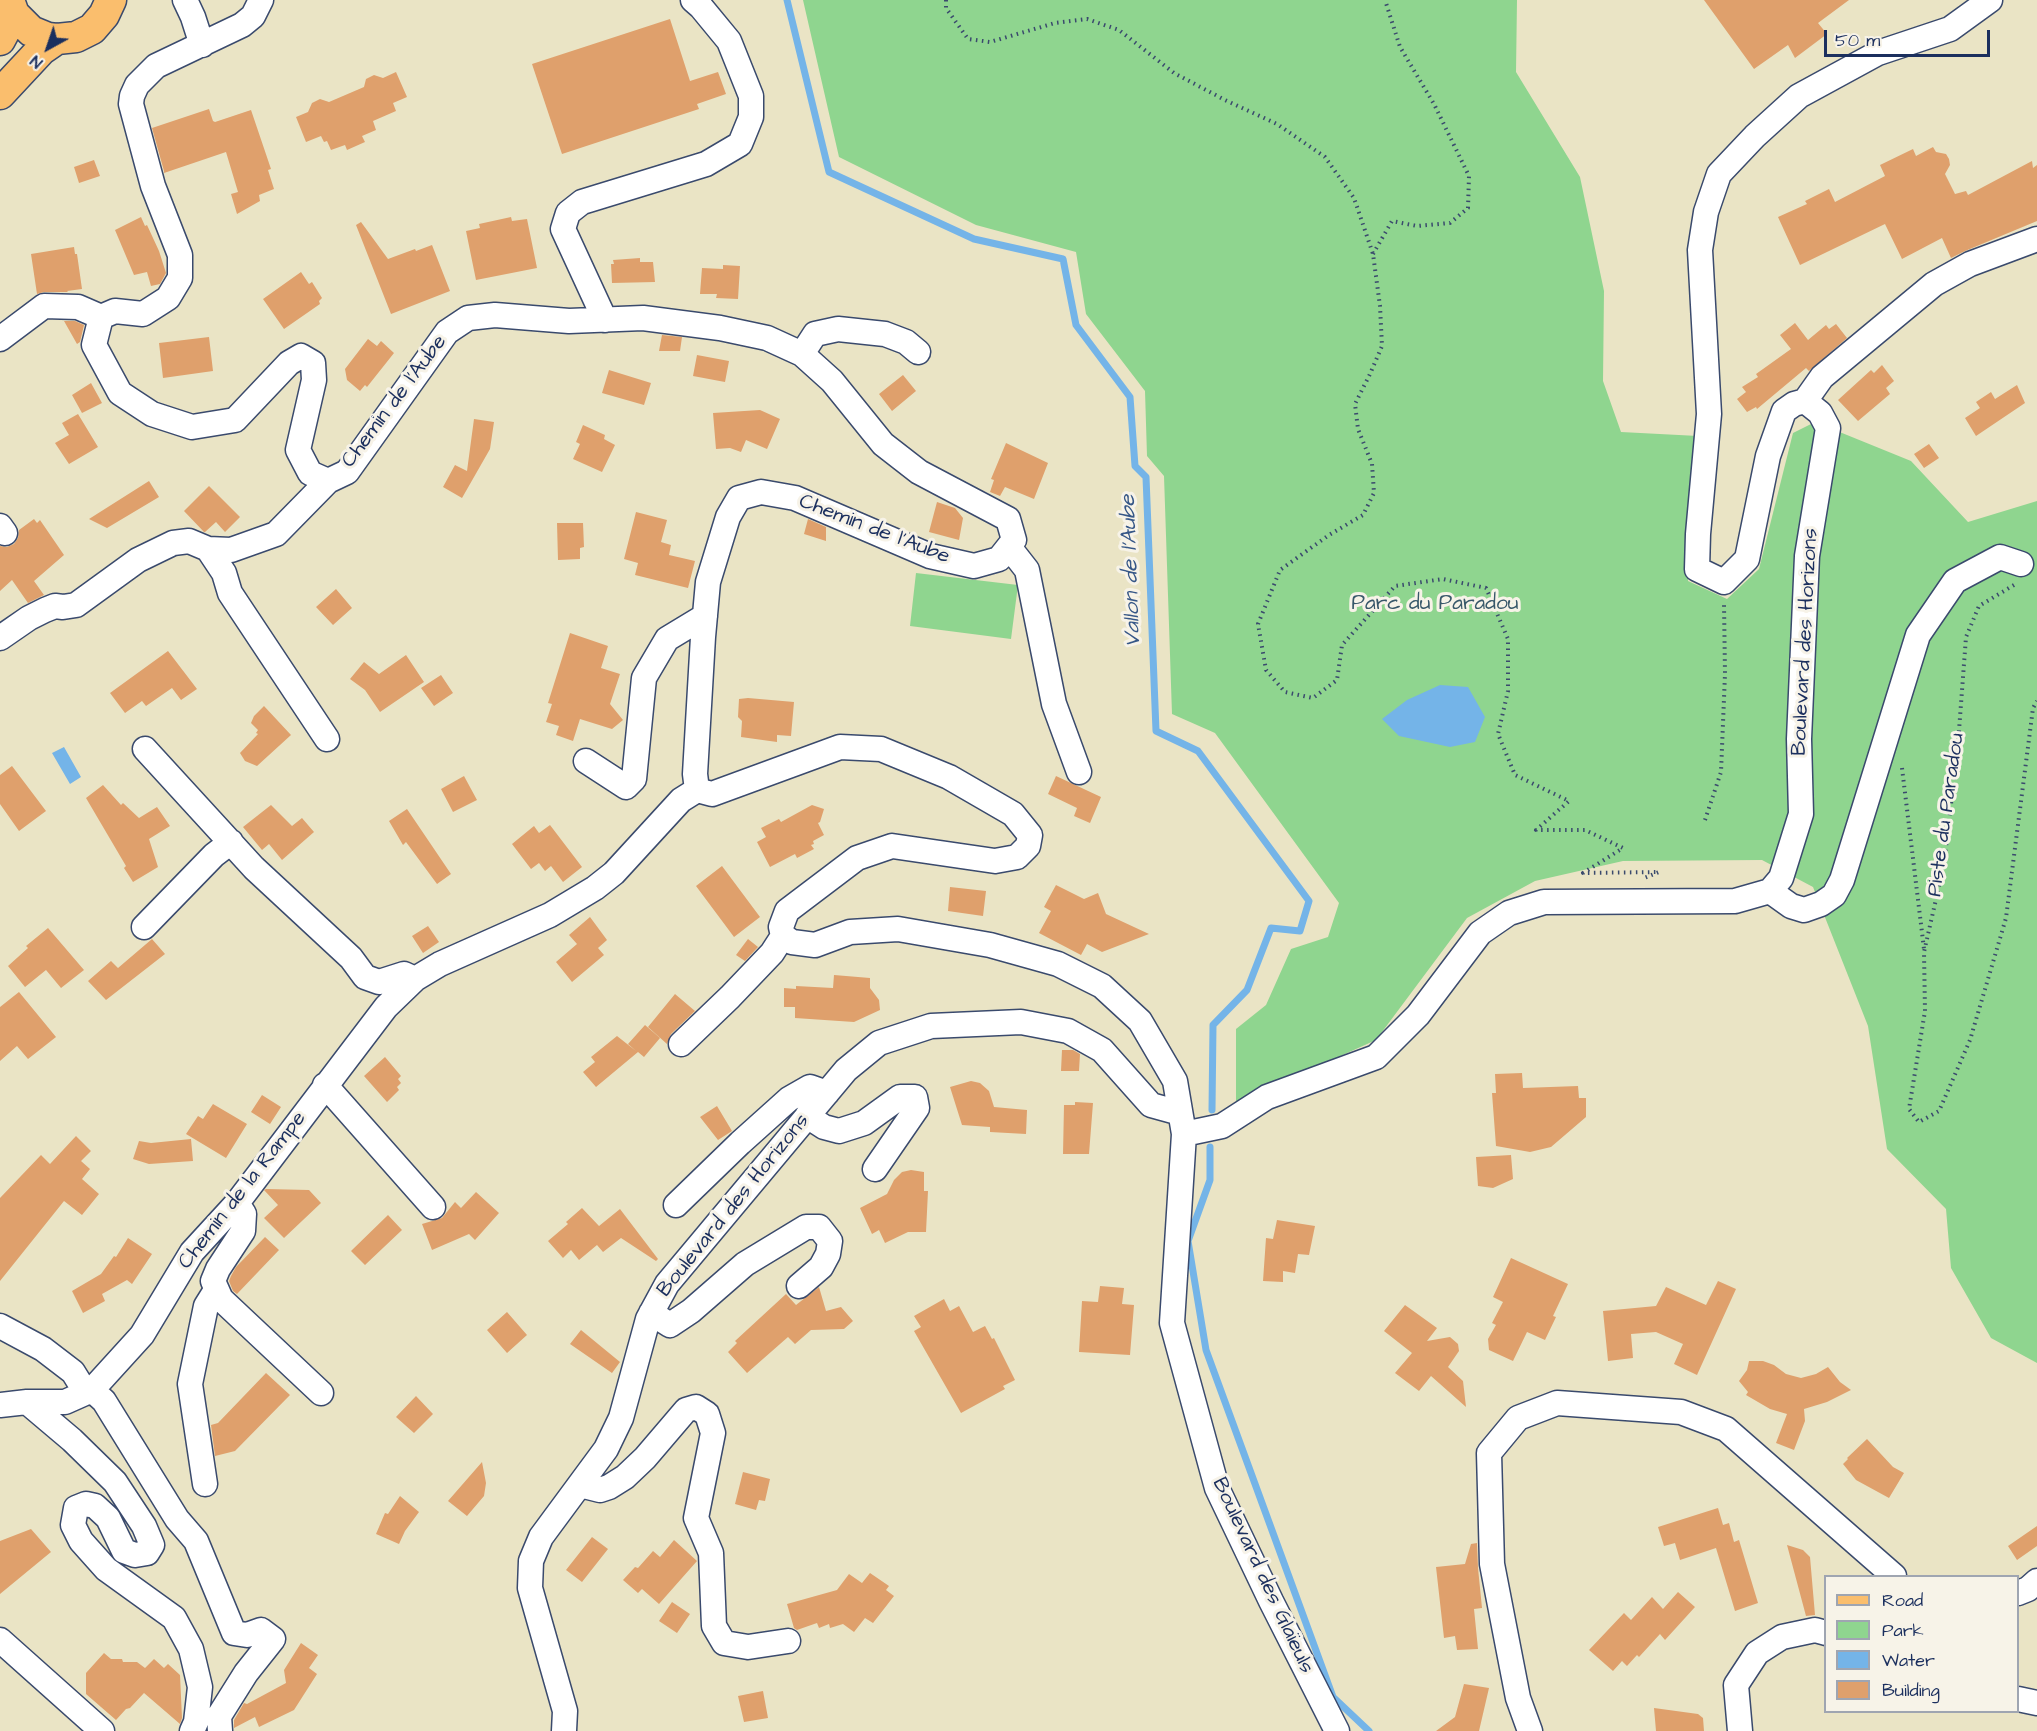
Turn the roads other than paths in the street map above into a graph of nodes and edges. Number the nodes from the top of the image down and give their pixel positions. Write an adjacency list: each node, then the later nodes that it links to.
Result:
1 (185, 0): 9 (street)
2 (261, 0): 9 (street)
3 (693, 0): 13 (street)
4 (1990, 0): 17 (street)
5 (116, 2): 7 (main road)
6 (11, 7): 7 (main road); 8 (main road)
7 (57, 39): 10 (main road)
8 (0, 40)
9 (202, 45): 12 (street)
10 (0, 94)
11 (2037, 239): 17 (street)
12 (102, 317): 14 (street); 18 (street, Chemin de l'Aube)
13 (605, 320): 16 (street, Chemin de l'Aube); 18 (street, Chemin de l'Aube)
14 (0, 339)
15 (918, 352): 16 (street)
16 (802, 354): 19 (street, Chemin de l'Aube)
17 (1805, 401): 30 (street, Boulevard des Horizons)
18 (328, 481): 20 (street)
19 (1009, 547): 22 (street, Chemin de l'Aube); 27 (street)
20 (208, 549): 23 (street); 24 (street)
21 (2021, 564): 30 (street)
22 (705, 616): 26 (street); 28 (street, Chemin de l'Aube)
23 (0, 638)
24 (327, 739)
25 (145, 749): 29 (street, Chemin de la Rampe)
26 (586, 761)
27 (1079, 772)
28 (697, 790): 32 (street); 33 (street, Chemin de la Rampe)
29 (231, 842): 31 (street); 33 (street, Chemin de la Rampe)
30 (1770, 891): 38 (street, Boulevard des Horizons)
31 (144, 927)
32 (783, 936): 34 (street); 38 (street)
33 (415, 979): 35 (street, Chemin de la Rampe)
34 (681, 1044)
35 (325, 1085): 40 (street, Chemin de la Rampe); 42 (street)
36 (827, 1093): 37 (street, Boulevard des Horizons); 38 (street, Boulevard des Horizons); 41 (street)
37 (807, 1116): 39 (street); 45 (street, Boulevard des Horizons)
38 (1182, 1123): 65 (street, Boulevard des Glaïeuls)
39 (875, 1169)
40 (237, 1203): 44 (street); 47 (street, Chemin de la Rampe)
41 (676, 1205)
42 (433, 1207)
43 (799, 1286): 45 (street)
44 (216, 1290): 48 (street); 51 (street)
45 (651, 1313): 52 (street, Boulevard des Horizons)
46 (0, 1326): 47 (street)
47 (89, 1391): 49 (street, Chemin de la Rampe); 63 (street)
48 (321, 1393)
49 (27, 1401): 50 (street, Chemin de la Rampe); 62 (street)
50 (0, 1404)
51 (205, 1484)
52 (580, 1485): 58 (street); 64 (street, Boulevard des Horizons)
53 (1893, 1575): 66 (street)
54 (2037, 1581): 55 (street)
55 (2019, 1593)
56 (1824, 1632): 67 (street)
57 (0, 1640): 61 (street)
58 (788, 1641)
59 (2019, 1699): 60 (street)
60 (2037, 1703)
61 (102, 1731)
62 (192, 1731)
63 (220, 1731)
64 (564, 1731)
65 (1336, 1731)
66 (1530, 1731)
67 (1740, 1731)

